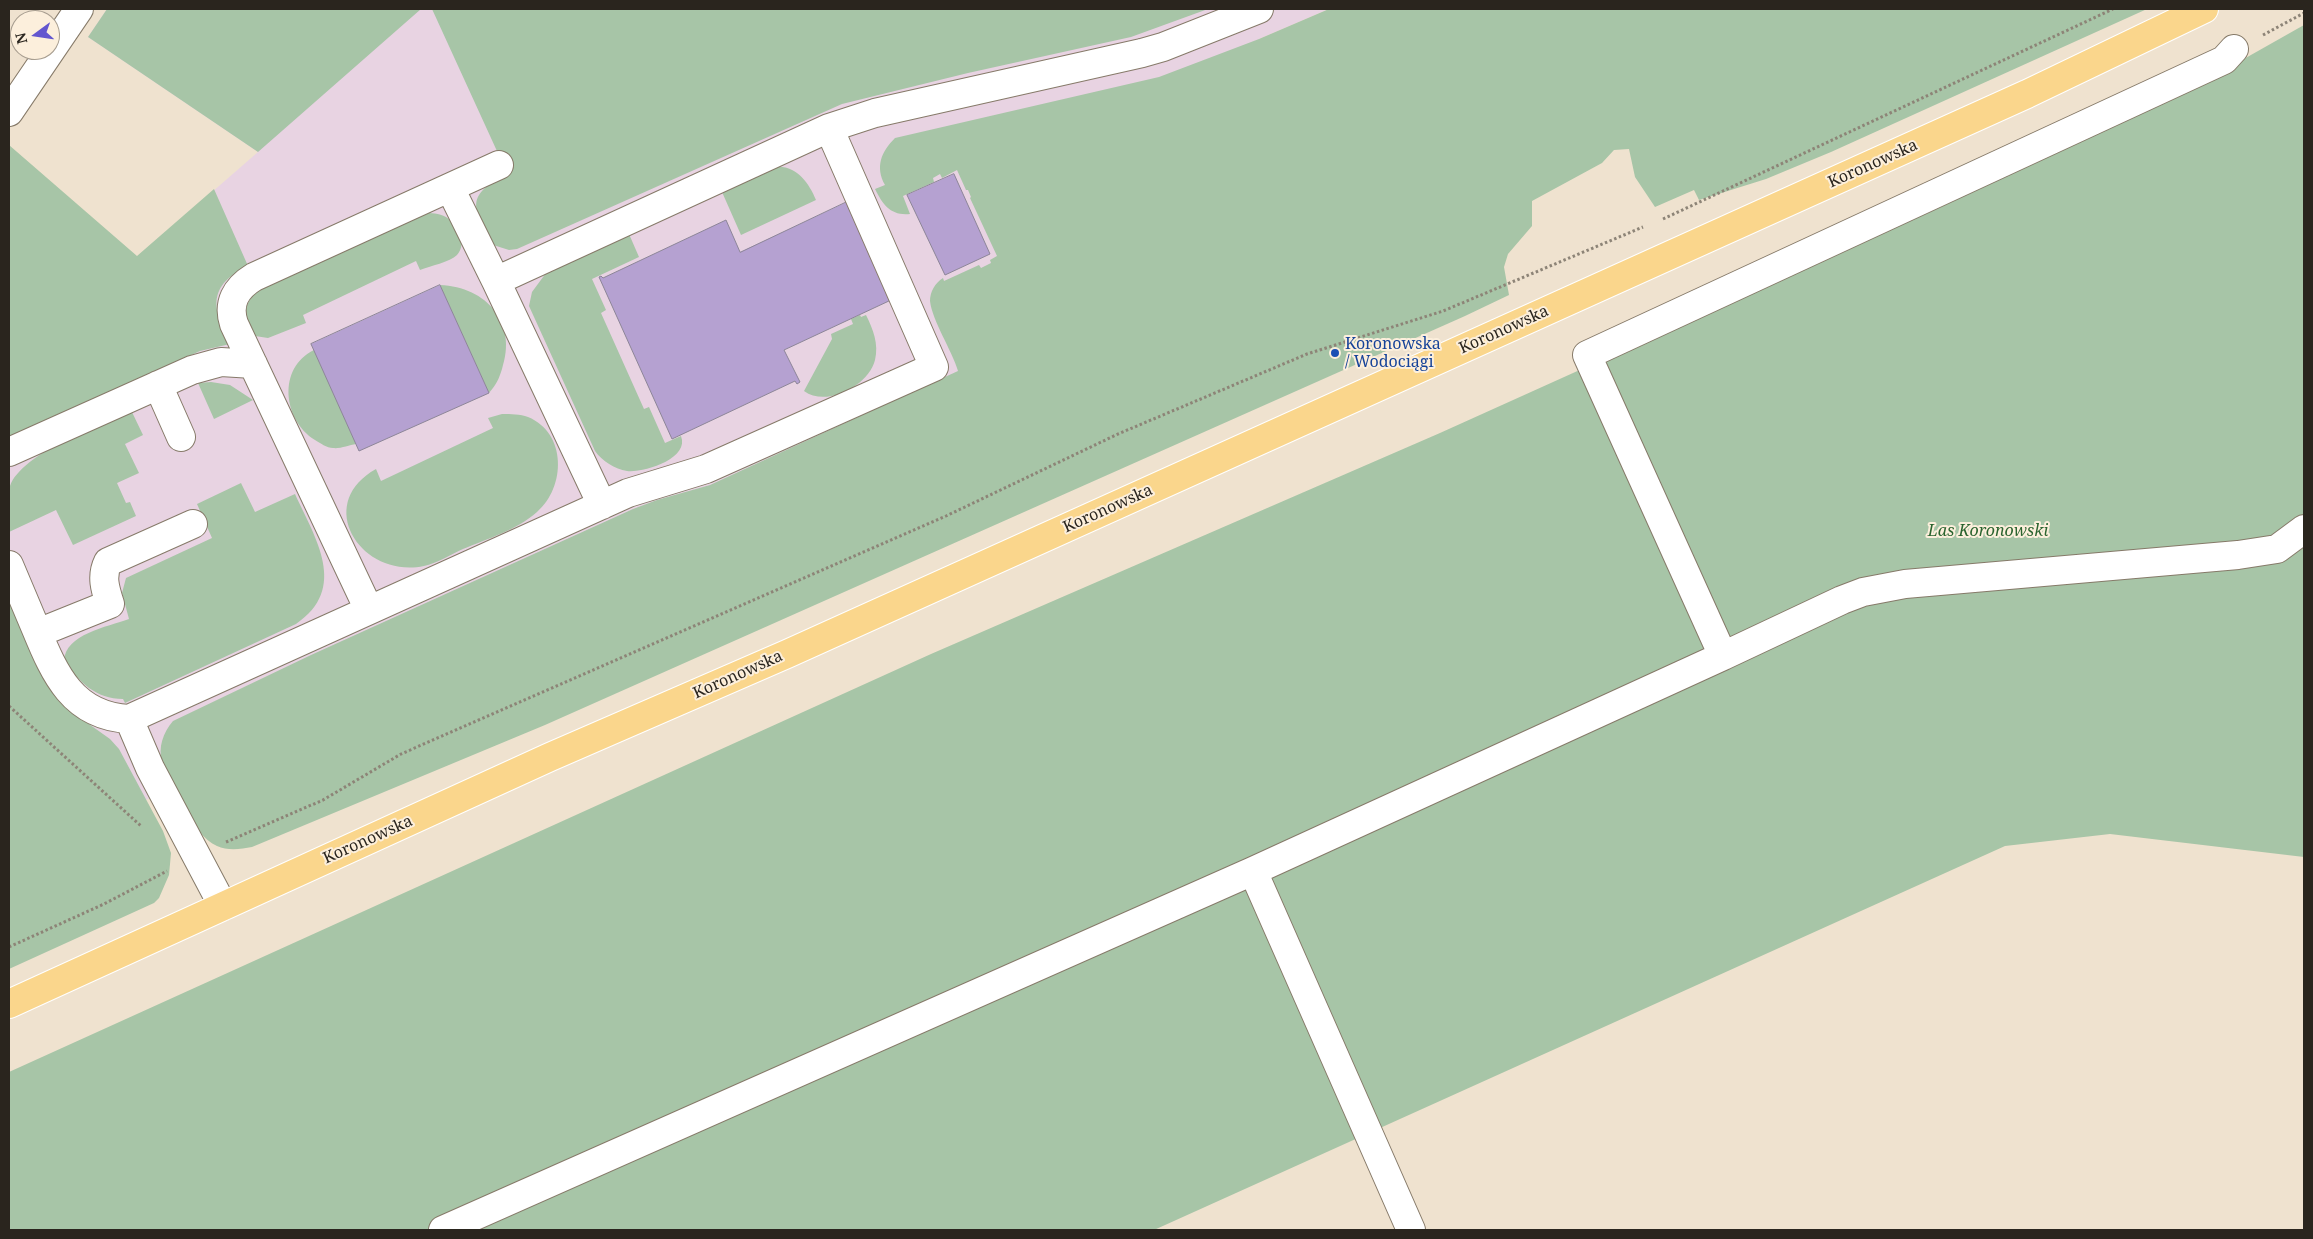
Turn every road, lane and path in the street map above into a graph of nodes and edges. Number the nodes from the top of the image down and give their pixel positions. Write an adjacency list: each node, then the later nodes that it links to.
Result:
1 (79, 9): 6 (street)
2 (1259, 9): 7 (street)
3 (2113, 9): 10 (path)
4 (2204, 9): 29 (main road, Koronowska)
5 (2234, 49): 23 (street)
6 (9, 112)
7 (829, 128): 12 (street); 17 (street)
8 (499, 165): 9 (street)
9 (450, 188): 12 (street); 13 (street)
10 (1657, 221)
11 (1648, 225): 27 (path)
12 (496, 281): 17 (street)
13 (252, 364): 14 (street); 21 (street)
14 (158, 385): 15 (street); 16 (street)
15 (181, 437)
16 (9, 452)
17 (602, 505): 21 (street)
18 (193, 524): 22 (street)
19 (2304, 529): 23 (street)
20 (9, 565): 22 (street)
21 (369, 610): 25 (street)
22 (38, 633): 25 (street)
23 (1723, 656): 28 (street)
24 (9, 706): 26 (path)
25 (129, 720): 27 (street)
26 (146, 830)
27 (196, 856): 29 (street); 30 (path)
28 (1253, 871): 32 (street); 33 (street)
29 (223, 906): 31 (main road, Koronowska)
30 (9, 946)
31 (9, 1004)
32 (443, 1230)
33 (1411, 1230)

